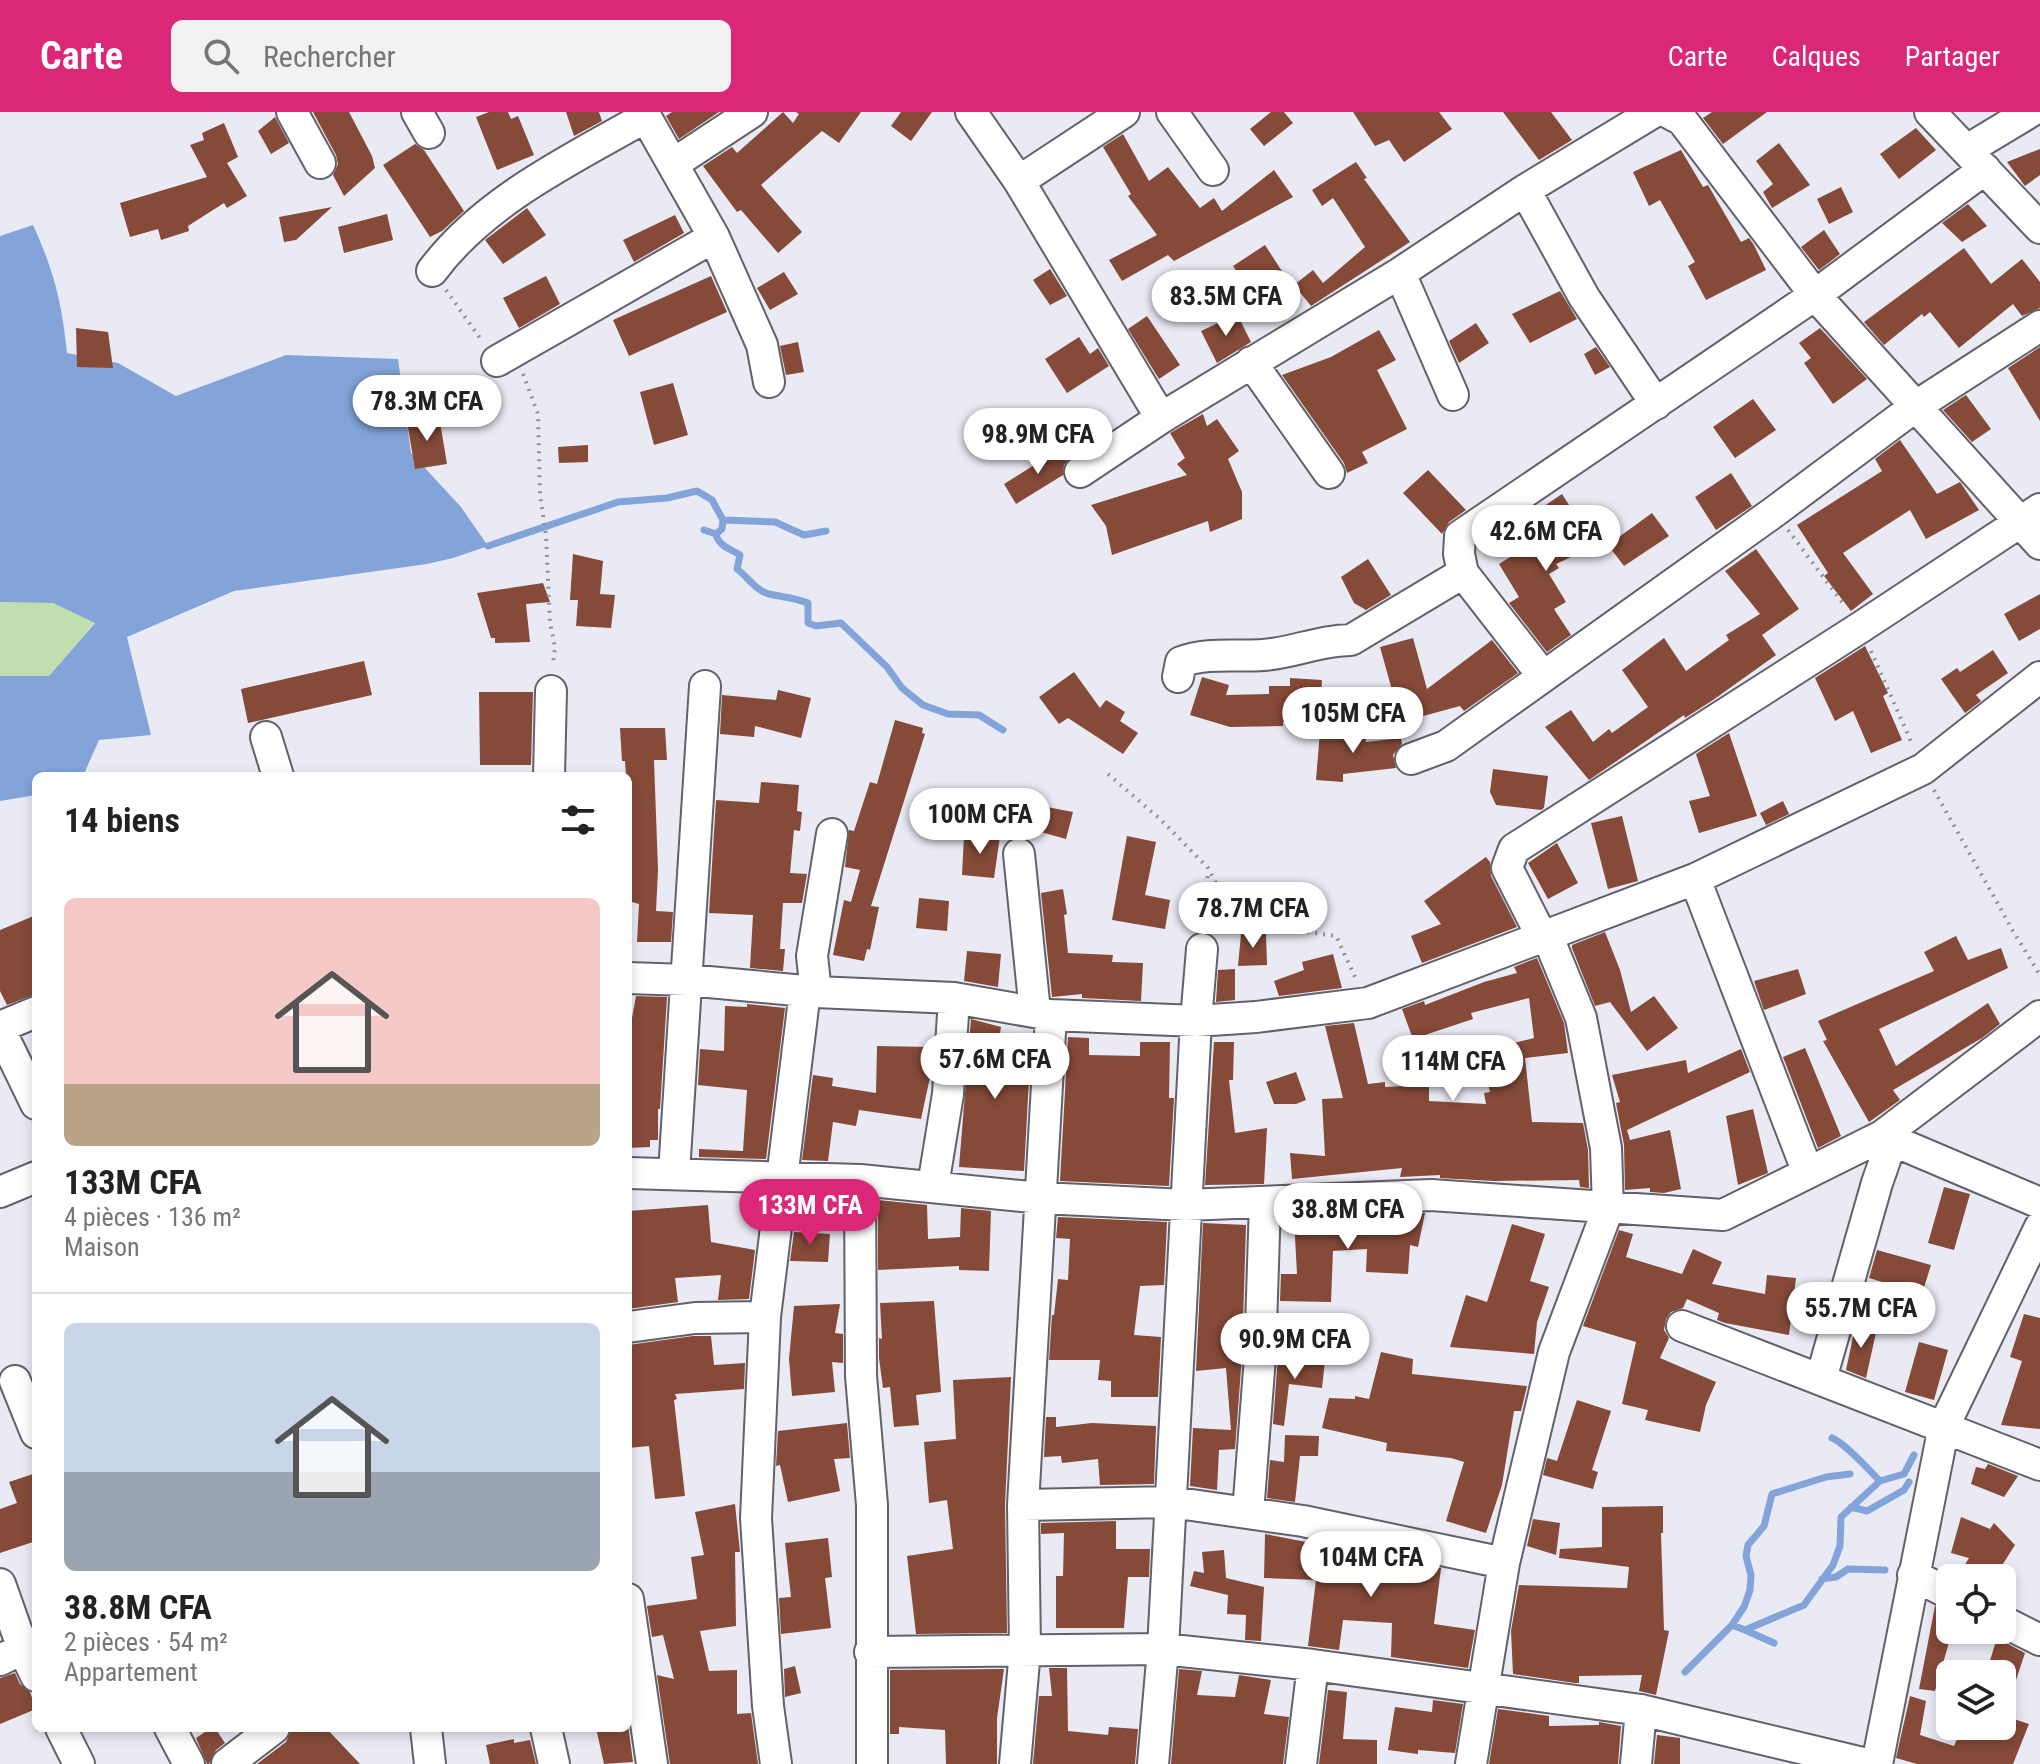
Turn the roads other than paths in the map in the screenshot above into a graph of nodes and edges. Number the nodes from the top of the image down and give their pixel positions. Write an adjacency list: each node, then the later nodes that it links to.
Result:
1 (292, 112): 11 (street)
2 (752, 112): 12 (street)
3 (971, 112): 14 (street)
4 (1124, 112): 14 (street)
5 (1172, 112): 13 (street)
6 (1930, 112): 10 (street)
7 (2023, 113): 10 (street)
8 (1674, 114): 15 (street); 20 (street)
9 (644, 115): 12 (street); 18 (street)
10 (1976, 159): 16 (street); 20 (street)
11 (320, 163)
12 (673, 164): 17 (street)
13 (1213, 170)
14 (1019, 181): 28 (street)
15 (1525, 190): 19 (street); 26 (street)
16 (2040, 228)
17 (714, 237): 22 (street); 24 (street)
18 (432, 271)
19 (1400, 273): 23 (street); 25 (street)
20 (1815, 295): 26 (street); 27 (street)
21 (2040, 326): 27 (street)
22 (497, 361)
23 (1251, 362): 28 (street); 30 (street)
24 (769, 382)
25 (1453, 395)
26 (1656, 404): 32 (street)
27 (1916, 406): 31 (street); 33 (street)
28 (1161, 418): 29 (street)
29 (1080, 472)
30 (1329, 473)
31 (2033, 525): 45 (street)
32 (1463, 573): 33 (street); 34 (street)
33 (1543, 676): 39 (street)
34 (1178, 677)
35 (2040, 677): 44 (street)
36 (705, 686): 48 (street)
37 (551, 691): 41 (street)
38 (266, 737): 40 (street)
39 (1411, 759)
40 (277, 772)
41 (549, 772)
42 (832, 834): 49 (street)
43 (1019, 854): 51 (street)
44 (1695, 879): 45 (street); 60 (street)
45 (1544, 936): 54 (street); 70 (street)
46 (1202, 949): 54 (street)
47 (632, 978): 48 (street)
48 (687, 980): 49 (street); 59 (street)
49 (810, 991): 50 (street); 61 (street)
50 (954, 998): 51 (street); 64 (street)
51 (1043, 1013): 54 (street); 66 (street)
52 (32, 1014): 55 (street)
53 (2040, 1016): 57 (street)
54 (1196, 1021): 69 (street)
55 (0, 1028): 56 (street)
56 (32, 1096)
57 (1887, 1138): 60 (street); 68 (street); 75 (street)
58 (632, 1173): 59 (street)
59 (674, 1173): 61 (street)
60 (1808, 1173): 70 (street)
61 (781, 1177): 63 (street); 72 (street)
62 (32, 1179): 65 (street)
63 (860, 1180): 64 (street); 92 (street)
64 (933, 1186): 66 (street)
65 (0, 1192)
66 (1041, 1198): 69 (street); 81 (street)
67 (1265, 1203): 69 (street); 70 (street); 82 (street)
68 (2040, 1203)
69 (1186, 1205): 80 (street)
70 (1608, 1209): 83 (street)
71 (2040, 1227): 78 (street)
72 (765, 1317): 73 (street); 108 (street)
73 (632, 1326)
74 (1682, 1326): 75 (street)
75 (1821, 1379): 78 (street)
76 (17, 1380): 77 (street)
77 (32, 1422)
78 (1944, 1426): 79 (street); 84 (street)
79 (2040, 1465)
80 (1171, 1502): 81 (street); 82 (street); 90 (street)
81 (1023, 1505): 91 (street)
82 (1248, 1513): 83 (street)
83 (1504, 1563): 95 (street)
84 (1913, 1575): 86 (street); 116 (street)
85 (0, 1584): 93 (street)
86 (1936, 1587)
87 (632, 1626): 107 (street)
88 (2016, 1628): 89 (street)
89 (2040, 1640)
90 (1163, 1649): 91 (street); 94 (street); 111 (street)
91 (1025, 1650): 92 (street); 110 (street)
92 (870, 1652): 109 (street)
93 (24, 1657)
94 (1313, 1665): 95 (street); 112 (street)
95 (1484, 1687): 96 (street); 113 (street)
96 (1641, 1710): 114 (street); 115 (street)
97 (63, 1732): 102 (street)
98 (172, 1732): 103 (street)
99 (269, 1732): 104 (street)
100 (426, 1732): 105 (street)
101 (547, 1732): 106 (street)
102 (77, 1763)
103 (189, 1764)
104 (227, 1764)
105 (430, 1764)
106 (554, 1764)
107 (652, 1764)
108 (776, 1764)
109 (872, 1764)
110 (1015, 1764)
111 (1153, 1764)
112 (1301, 1764)
113 (1471, 1764)
114 (1636, 1764)
115 (1867, 1764)
116 (1877, 1764)

